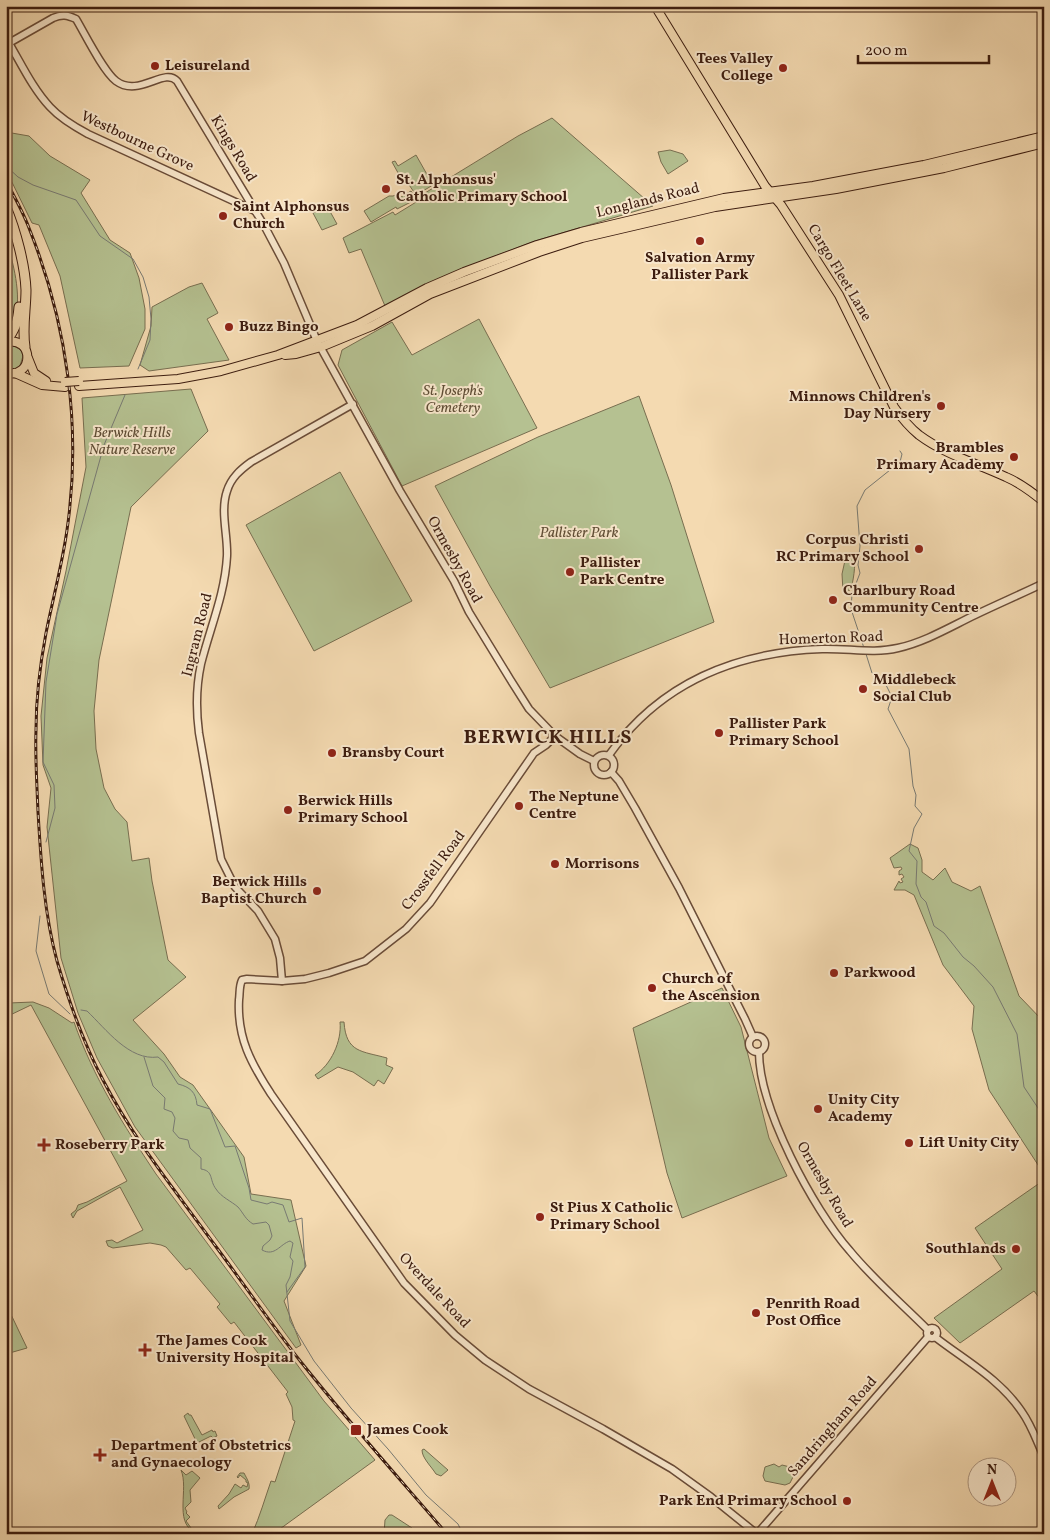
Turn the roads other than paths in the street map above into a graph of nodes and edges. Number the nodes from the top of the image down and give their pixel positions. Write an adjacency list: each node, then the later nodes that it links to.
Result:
1 (655, 6): 5 (main road, Cargo Fleet Lane)
2 (8, 41): 6 (street, Kings Road); 8 (street, Westbourne Grove)
3 (1044, 136): 5 (main road, Longlands Road)
4 (1044, 143): 7 (main road, Longlands Road)
5 (770, 191): 7 (main road, Cargo Fleet Lane); 13 (main road, Longlands Road)
6 (245, 192): 8 (street); 10 (street, Kings Road)
7 (776, 198): 13 (main road, Longlands Road); 19 (main road, Cargo Fleet Lane)
8 (232, 200): 10 (street, Westbourne Grove)
9 (6, 207): 14 (highway)
10 (256, 211): 13 (street, Kings Road)
11 (6, 226): 12 (highway)
12 (6, 341): 14 (main road)
13 (319, 344): 17 (main road, Longlands Road, bridge); 18 (street, Ormesby Road)
14 (24, 347): 15 (main road, Longlands Road)
15 (28, 358): 16 (main road, Longlands Road); 17 (main road, Longlands Road)
16 (10, 374): 17 (main road, Longlands Road)
17 (65, 384)
18 (353, 404): 21 (street, Ormesby Road); 26 (street, Ingram Road)
19 (1044, 502)
20 (1044, 582): 22 (street, Homerton Road)
21 (555, 736): 23 (street, Ormesby Road); 26 (street, Crossfell Road)
22 (609, 755): 23 (street); 24 (street)
23 (594, 761): 24 (street)
24 (611, 772): 27 (street)
25 (242, 980): 26 (street, Crossfell Road); 31 (street, Overdale Road)
26 (282, 981)
27 (753, 1036): 28 (street); 28 (street)
28 (759, 1052): 29 (street, Ormesby Road)
29 (930, 1335): 30 (street, Ormesby Road); 31 (street, Sandringham Road)
30 (1044, 1457)
31 (757, 1534)

